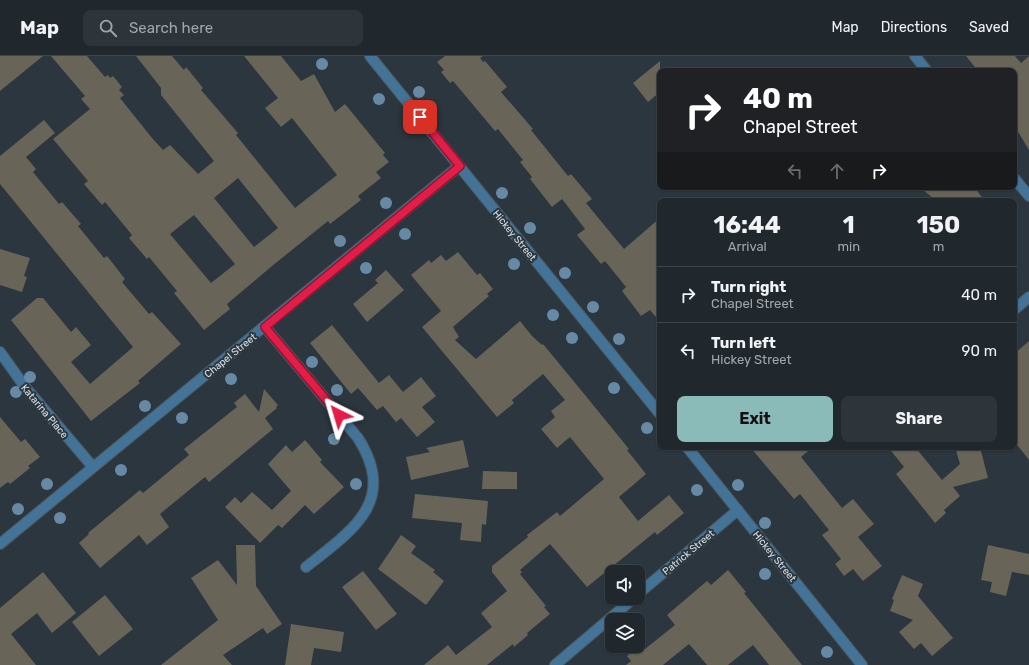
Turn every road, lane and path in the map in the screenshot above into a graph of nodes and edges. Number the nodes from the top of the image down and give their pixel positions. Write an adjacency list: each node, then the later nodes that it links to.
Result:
1 (370, 56): 4 (street, Hickey Street)
2 (915, 56): 3 (street)
3 (925, 68)
4 (460, 166): 9 (street, Chapel Street); 11 (street, Hickey Street)
5 (1017, 182): 6 (street)
6 (1029, 196)
7 (1029, 297): 8 (street)
8 (1017, 307)
9 (265, 327): 13 (street, Chapel Street); 16 (street)
10 (0, 352): 13 (street, Katarina Place)
11 (657, 410)
12 (689, 450): 14 (street, Hickey Street)
13 (93, 467): 15 (street, Chapel Street)
14 (738, 510): 17 (street, Patrick Street); 20 (street, Hickey Street)
15 (0, 544)
16 (306, 567)
17 (645, 588)
18 (626, 605): 19 (street)
19 (555, 665)
20 (862, 665)

